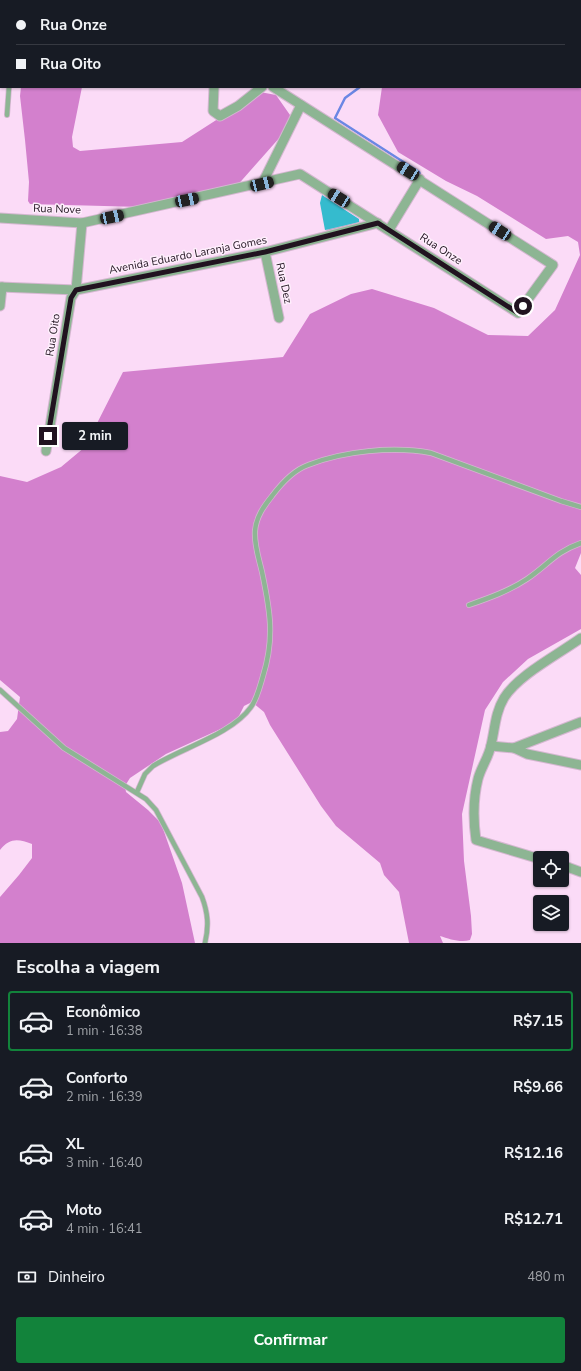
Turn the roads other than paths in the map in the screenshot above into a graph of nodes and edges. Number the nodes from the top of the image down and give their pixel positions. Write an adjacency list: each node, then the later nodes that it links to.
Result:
1 (9, 88): 6 (lane)
2 (214, 88): 3 (street)
3 (261, 88)
4 (275, 88): 5 (street)
5 (301, 105): 8 (street); 9 (street)
6 (7, 114)
7 (300, 174): 9 (street, Rua Nove); 12 (street, Rua Onze)
8 (420, 179): 13 (street); 13 (street, Rua Onze)
9 (262, 184): 11 (street, Rua Nove)
10 (0, 218): 11 (street, Rua Nove)
11 (82, 223): 16 (street, Rua Oito)
12 (378, 223): 13 (street, Rua Onze); 14 (street, Avenida Eduardo Laranja Gomes)
13 (389, 230)
14 (265, 252): 16 (street, Avenida Eduardo Laranja Gomes); 18 (street, Rua Dez)
15 (1, 287): 16 (street, Avenida Eduardo Laranja Gomes); 17 (street)
16 (76, 290): 19 (street, Rua Oito)
17 (0, 306)
18 (279, 318)
19 (46, 451)
20 (581, 507): 29 (lane)
21 (581, 543): 22 (lane)
22 (470, 605)
23 (581, 638): 26 (street)
24 (0, 690): 29 (lane)
25 (581, 722): 27 (street)
26 (491, 746): 27 (street); 30 (street)
27 (514, 748): 28 (street)
28 (581, 765)
29 (137, 792): 33 (lane)
30 (533, 857)
31 (569, 868): 32 (street)
32 (581, 872)
33 (205, 943)

